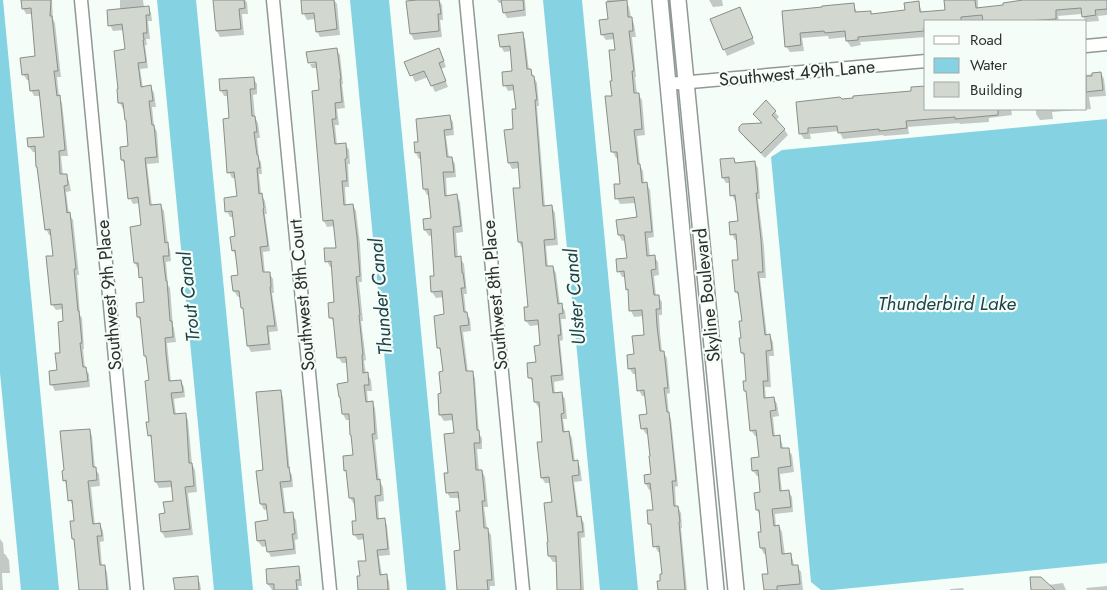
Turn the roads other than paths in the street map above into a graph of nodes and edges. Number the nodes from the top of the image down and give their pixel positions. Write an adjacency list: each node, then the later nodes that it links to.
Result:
1 (81, 0): 11 (street, Southwest 9th Place)
2 (273, 0): 12 (street, Southwest 8th Court)
3 (466, 0): 13 (street, Southwest 8th Place)
4 (660, 0): 10 (street, Skyline Boulevard)
5 (678, 0): 9 (street, Skyline Boulevard)
6 (1107, 44): 7 (street)
7 (1087, 46)
8 (924, 61): 9 (street, Southwest 49th Lane)
9 (686, 83): 10 (street, Southwest 49th Lane); 15 (street, Skyline Boulevard)
10 (668, 84): 14 (street, Skyline Boulevard)
11 (137, 590)
12 (330, 590)
13 (523, 590)
14 (716, 590)
15 (736, 590)

